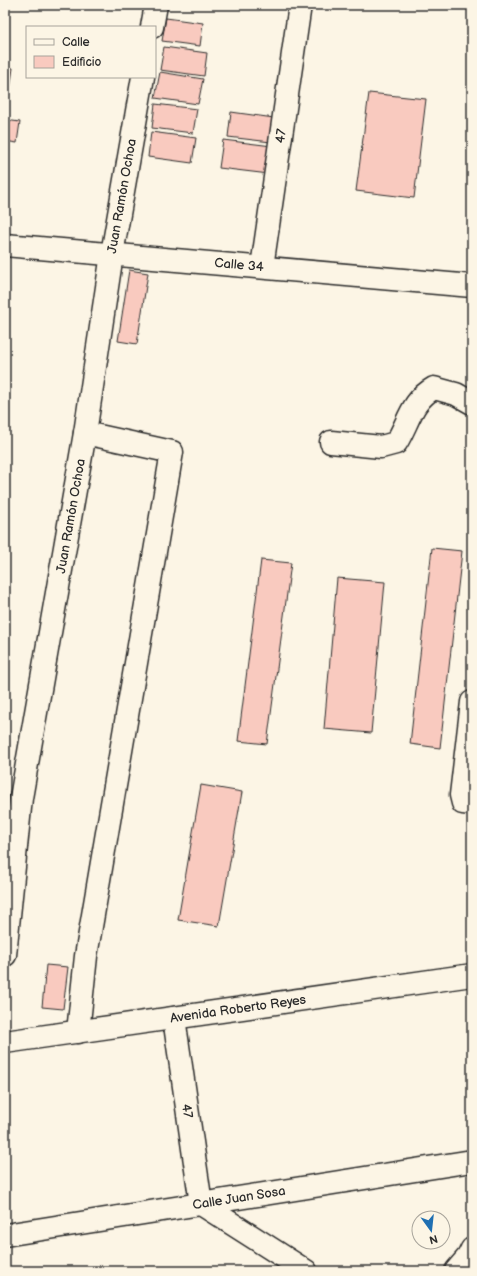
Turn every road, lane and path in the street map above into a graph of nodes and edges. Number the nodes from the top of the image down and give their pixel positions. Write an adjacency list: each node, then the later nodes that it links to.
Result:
1 (156, 5): 3 (street)
2 (300, 5): 7 (street, 47)
3 (152, 26)
4 (143, 78): 6 (street, Juan Ramón Ochoa)
5 (5, 245): 6 (street, Calle 34)
6 (112, 254): 7 (street, Calle 34); 10 (street, Juan Ramón Ochoa)
7 (262, 267): 8 (street, Calle 34)
8 (472, 286)
9 (472, 403): 11 (street)
10 (85, 433): 14 (street, Juan Ramón Ochoa); 17 (street)
11 (331, 442)
12 (472, 702): 13 (street)
13 (472, 804)
14 (5, 955)
15 (472, 975): 16 (street, Avenida Roberto Reyes)
16 (174, 1018): 17 (street, Avenida Roberto Reyes); 20 (street, 47)
17 (78, 1032): 18 (street, Avenida Roberto Reyes)
18 (5, 1042)
19 (472, 1161): 20 (street, Calle Juan Sosa)
20 (201, 1204): 21 (street, Calle Juan Sosa); 23 (street)
21 (5, 1235)
22 (472, 1249): 24 (street)
23 (306, 1271)
24 (456, 1271)

